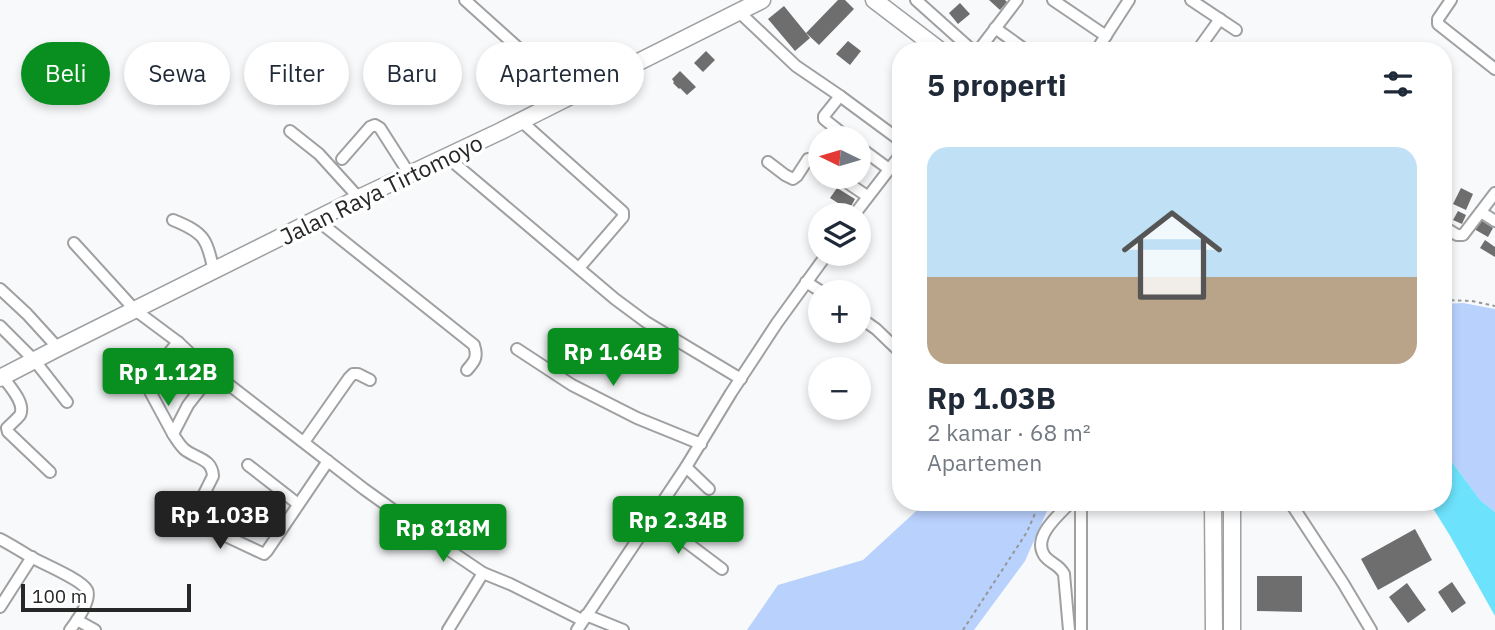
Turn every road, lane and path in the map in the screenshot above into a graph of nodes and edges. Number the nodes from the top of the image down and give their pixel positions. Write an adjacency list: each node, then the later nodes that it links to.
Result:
1 (465, 0): 14 (street)
2 (762, 0): 10 (street, Jalan Raya Tirtomoyo)
3 (874, 0): 15 (street)
4 (916, 0): 16 (street)
5 (1017, 0): 12 (street)
6 (1053, 0): 19 (street)
7 (1129, 0): 20 (street)
8 (1191, 0): 11 (street)
9 (1451, 0): 23 (street)
10 (738, 11): 22 (street, Jalan Raya Tirtomoyo); 24 (street)
11 (1220, 19): 13 (street); 21 (street)
12 (995, 28): 17 (street); 18 (street)
13 (1236, 30)
14 (512, 42)
15 (929, 42)
16 (965, 42)
17 (983, 42)
18 (1014, 42)
19 (1099, 42)
20 (1102, 42)
21 (1203, 42)
22 (644, 58)
23 (1495, 69)
24 (840, 96): 27 (street); 29 (street)
25 (552, 105): 26 (street, Jalan Raya Tirtomoyo)
26 (521, 121): 30 (street, Jalan Raya Tirtomoyo); 50 (street)
27 (833, 126)
28 (290, 131): 41 (street)
29 (892, 134)
30 (447, 157): 37 (street, Jalan Raya Tirtomoyo); 50 (street)
31 (872, 157): 36 (street)
32 (342, 159): 37 (street)
33 (808, 159): 34 (street)
34 (768, 162)
35 (892, 165): 36 (street)
36 (889, 169): 40 (street)
37 (410, 175): 41 (street, Jalan Raya Tirtomoyo)
38 (857, 189): 40 (street)
39 (1495, 193): 43 (street)
40 (867, 196): 42 (street)
41 (359, 198): 45 (street, Jalan Raya Tirtomoyo)
42 (862, 203)
43 (1480, 212): 46 (street); 47 (street)
44 (173, 220): 51 (street)
45 (317, 220): 51 (street, Jalan Raya Tirtomoyo); 64 (street)
46 (1495, 221)
47 (1452, 232)
48 (74, 243): 56 (street)
49 (818, 266): 52 (street)
50 (579, 268): 67 (street)
51 (214, 271): 56 (street, Jalan Raya Tirtomoyo)
52 (806, 282): 67 (street)
53 (0, 289): 61 (street)
54 (1452, 300): 55 (path)
55 (1495, 306)
56 (135, 310): 59 (street); 61 (street, Jalan Raya Tirtomoyo)
57 (871, 325): 60 (street)
58 (0, 326): 63 (street)
59 (178, 342): 65 (street); 70 (street)
60 (892, 344)
61 (58, 348): 63 (street, Jalan Raya Tirtomoyo)
62 (517, 349): 72 (street)
63 (35, 361): 66 (street, Jalan Raya Tirtomoyo); 69 (street)
64 (467, 370)
65 (213, 373): 70 (street); 71 (street)
66 (1, 378): 76 (street)
67 (741, 379): 72 (street)
68 (370, 380): 71 (street)
69 (66, 402)
70 (173, 435): 78 (street)
71 (304, 442): 73 (street)
72 (701, 444): 75 (street)
73 (328, 461): 78 (street); 89 (street)
74 (248, 465): 78 (street)
75 (686, 467): 77 (street); 85 (street)
76 (50, 472)
77 (709, 489)
78 (298, 504)
79 (1036, 511): 97 (path)
80 (1063, 511): 98 (street)
81 (1081, 511): 99 (street)
82 (1213, 511): 100 (street)
83 (1232, 511): 101 (street)
84 (1296, 511): 102 (street)
85 (653, 517): 88 (street); 92 (street)
86 (0, 539): 87 (street)
87 (32, 557): 90 (street); 91 (street)
88 (722, 569)
89 (484, 573): 92 (street); 95 (street)
90 (0, 607)
91 (77, 620): 93 (street); 94 (street)
92 (582, 622): 96 (street)
93 (70, 630)
94 (95, 630)
95 (447, 630)
96 (623, 630)
97 (962, 630)
98 (1069, 630)
99 (1081, 630)
100 (1214, 630)
101 (1232, 630)
102 (1371, 630)

